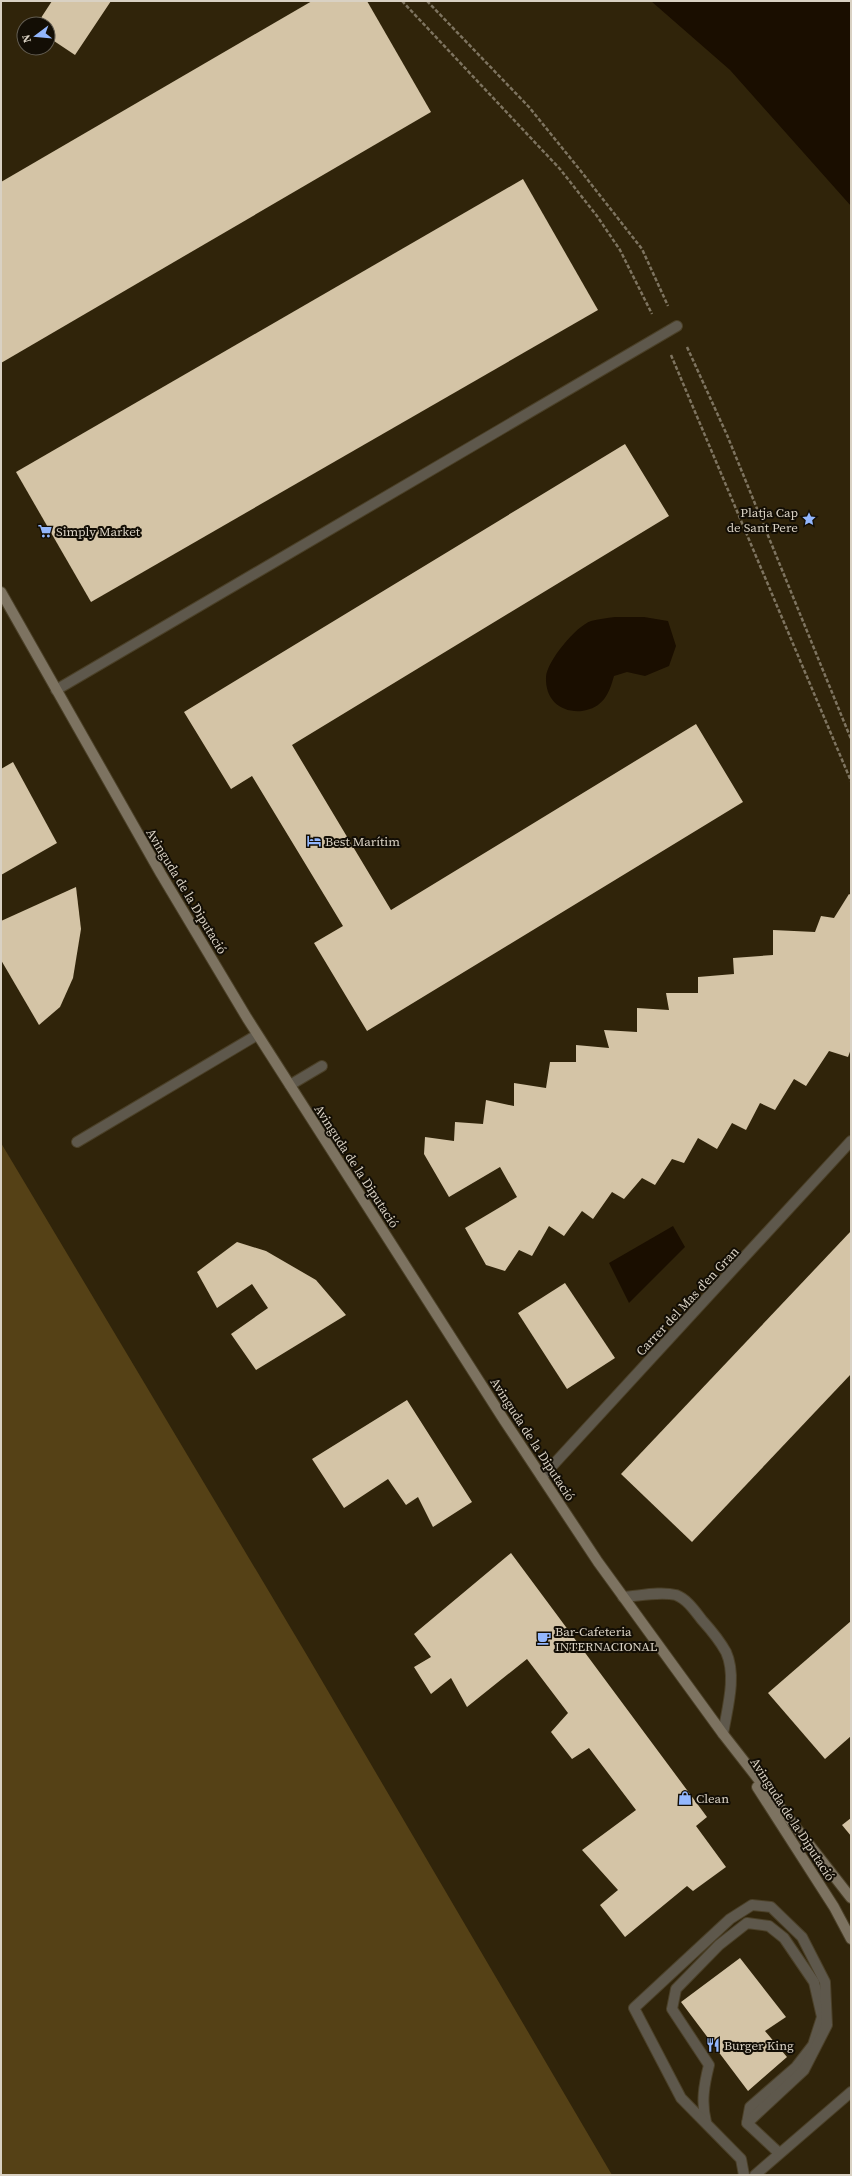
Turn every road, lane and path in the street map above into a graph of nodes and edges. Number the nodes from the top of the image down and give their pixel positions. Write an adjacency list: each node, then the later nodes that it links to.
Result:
1 (402, 1): 3 (path)
2 (677, 326): 3 (street)
3 (663, 334): 5 (street); 6 (path)
4 (1, 592): 5 (street, Avinguda de la Diputació)
5 (56, 690): 7 (street, Avinguda de la Diputació)
6 (851, 781)
7 (257, 1035): 9 (street, Avinguda de la Diputació); 10 (street)
8 (322, 1066): 9 (street)
9 (290, 1085): 12 (street, Avinguda de la Diputació)
10 (77, 1142)
11 (851, 1142): 12 (street, Carrer del Mas d'en Gran)
12 (542, 1477): 13 (street, Avinguda de la Diputació)
13 (623, 1597): 14 (street, Avinguda de la Diputació); 14 (street)
14 (723, 1734): 15 (street, Avinguda de la Diputació); 16 (street, Avinguda de la Diputació)
15 (851, 1898)
16 (851, 1939)
17 (851, 2092): 20 (street)
18 (707, 2123): 19 (street); 19 (street); 21 (street)
19 (747, 2123): 20 (street)
20 (779, 2153): 22 (street)
21 (744, 2175)
22 (755, 2175)

